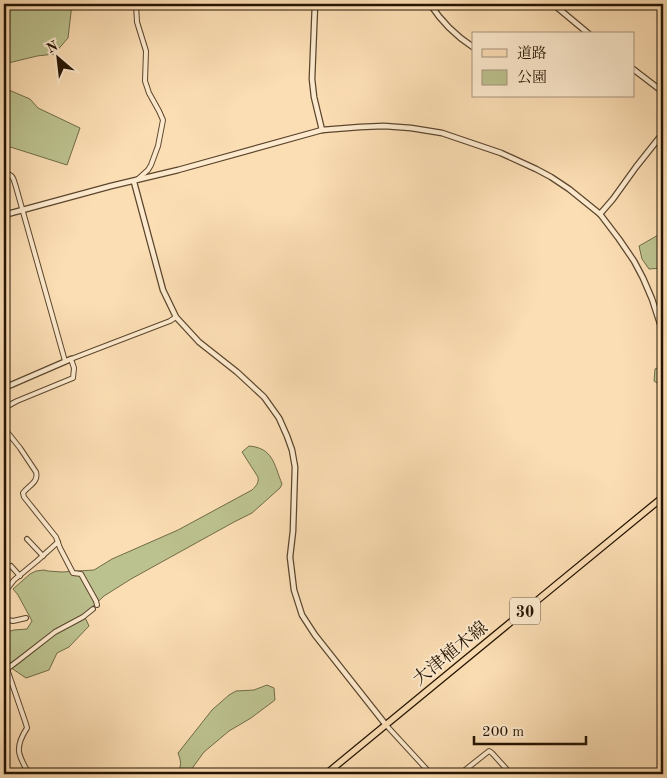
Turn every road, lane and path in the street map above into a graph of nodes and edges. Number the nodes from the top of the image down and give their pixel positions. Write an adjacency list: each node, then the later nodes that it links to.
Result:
1 (136, 4): 12 (street)
2 (315, 4): 9 (street)
3 (430, 4): 6 (street)
4 (553, 4): 5 (street)
5 (587, 32)
6 (472, 46)
7 (634, 70): 8 (street)
8 (663, 92)
9 (322, 130): 12 (street); 14 (street)
10 (663, 133): 14 (street)
11 (4, 173): 13 (street)
12 (134, 182): 13 (street); 16 (street)
13 (23, 211): 15 (street); 19 (street)
14 (600, 214): 17 (street)
15 (4, 215)
16 (176, 317): 18 (street); 34 (street)
17 (663, 333)
18 (71, 359): 19 (street); 21 (street)
19 (65, 361): 20 (street)
20 (4, 388)
21 (4, 408)
22 (4, 428): 25 (street)
23 (663, 497): 34 (main road, 大津植木線 / 30)
24 (27, 539): 26 (street)
25 (58, 542): 26 (street); 33 (street)
26 (43, 556): 28 (street)
27 (11, 566): 28 (street)
28 (19, 575): 29 (street); 30 (street)
29 (11, 577)
30 (4, 593)
31 (26, 618): 32 (street)
32 (4, 619)
33 (5, 669): 36 (street)
34 (386, 725): 35 (main road, 大津植木線 / 30); 37 (street)
35 (330, 773)
36 (29, 774)
37 (431, 774)
38 (460, 774): 39 (street)
39 (511, 774)

